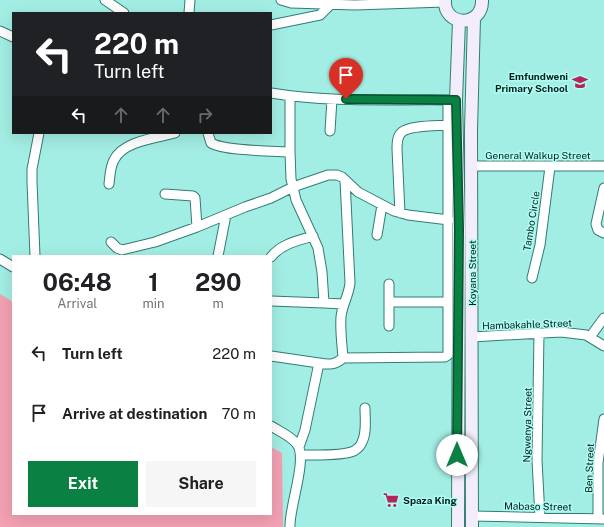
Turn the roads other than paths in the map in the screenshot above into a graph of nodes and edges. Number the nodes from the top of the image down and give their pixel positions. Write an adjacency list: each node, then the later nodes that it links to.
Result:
1 (105, 0): 8 (street)
2 (190, 0): 9 (street)
3 (281, 0): 7 (street)
4 (482, 0): 10 (main road, Koyana Street)
5 (445, 1): 6 (street); 11 (main road)
6 (355, 3): 7 (street)
7 (330, 5): 12 (street)
8 (123, 12)
9 (189, 12)
10 (474, 18): 11 (main road); 26 (main road, Koyana Street)
11 (458, 21): 18 (main road, Koyana Street)
12 (272, 25)
13 (0, 31): 14 (street)
14 (12, 36)
15 (272, 93): 16 (street)
16 (290, 96): 17 (street); 25 (street)
17 (332, 99): 18 (street); 20 (street)
18 (452, 100): 19 (street); 73 (main road, Koyana Street)
19 (448, 125): 35 (street); 37 (street)
20 (330, 131)
21 (39, 134): 43 (street)
22 (167, 134): 24 (street)
23 (208, 134): 25 (street)
24 (151, 136): 30 (street)
25 (290, 152): 31 (street)
26 (471, 166): 28 (street, General Walkup Street); 58 (main road, Koyana Street)
27 (604, 166): 28 (street, General Walkup Street)
28 (550, 167): 48 (street, Tambo Circle)
29 (345, 180): 31 (street); 34 (street); 54 (street)
30 (109, 184)
31 (293, 187): 36 (street); 41 (street)
32 (604, 188): 39 (street)
33 (165, 194): 38 (street)
34 (382, 205): 35 (street); 40 (street)
35 (400, 213): 37 (street)
36 (226, 215): 38 (street); 44 (street)
37 (449, 220): 53 (street)
38 (197, 227): 42 (street)
39 (604, 233)
40 (377, 235)
41 (313, 236): 45 (street); 51 (street)
42 (111, 242)
43 (35, 255)
44 (218, 255)
45 (272, 257)
46 (0, 259): 47 (street)
47 (12, 266)
48 (532, 278)
49 (390, 284): 52 (street)
50 (272, 301): 51 (street)
51 (324, 302): 54 (street)
52 (389, 302): 53 (street); 56 (street)
53 (448, 302): 62 (street)
54 (343, 304): 62 (street)
55 (604, 318): 59 (street)
56 (389, 326)
57 (539, 333): 58 (street, Hambakahle Street); 59 (street, Hambakahle Street); 69 (street, Ngwenya Street)
58 (472, 337): 71 (main road, Koyana Street)
59 (590, 337): 60 (street, Hambakahle Street)
60 (604, 346)
61 (272, 356): 63 (street)
62 (343, 358): 63 (street)
63 (319, 363): 67 (street)
64 (365, 408): 67 (street)
65 (604, 419): 68 (street, Ben Street)
66 (272, 427): 67 (street)
67 (300, 451): 72 (street)
68 (602, 493): 70 (street, Ben Street)
69 (540, 517): 70 (street, Mabaso Street); 71 (street, Mabaso Street)
70 (601, 519)
71 (472, 521)
72 (290, 527)
73 (458, 527)

